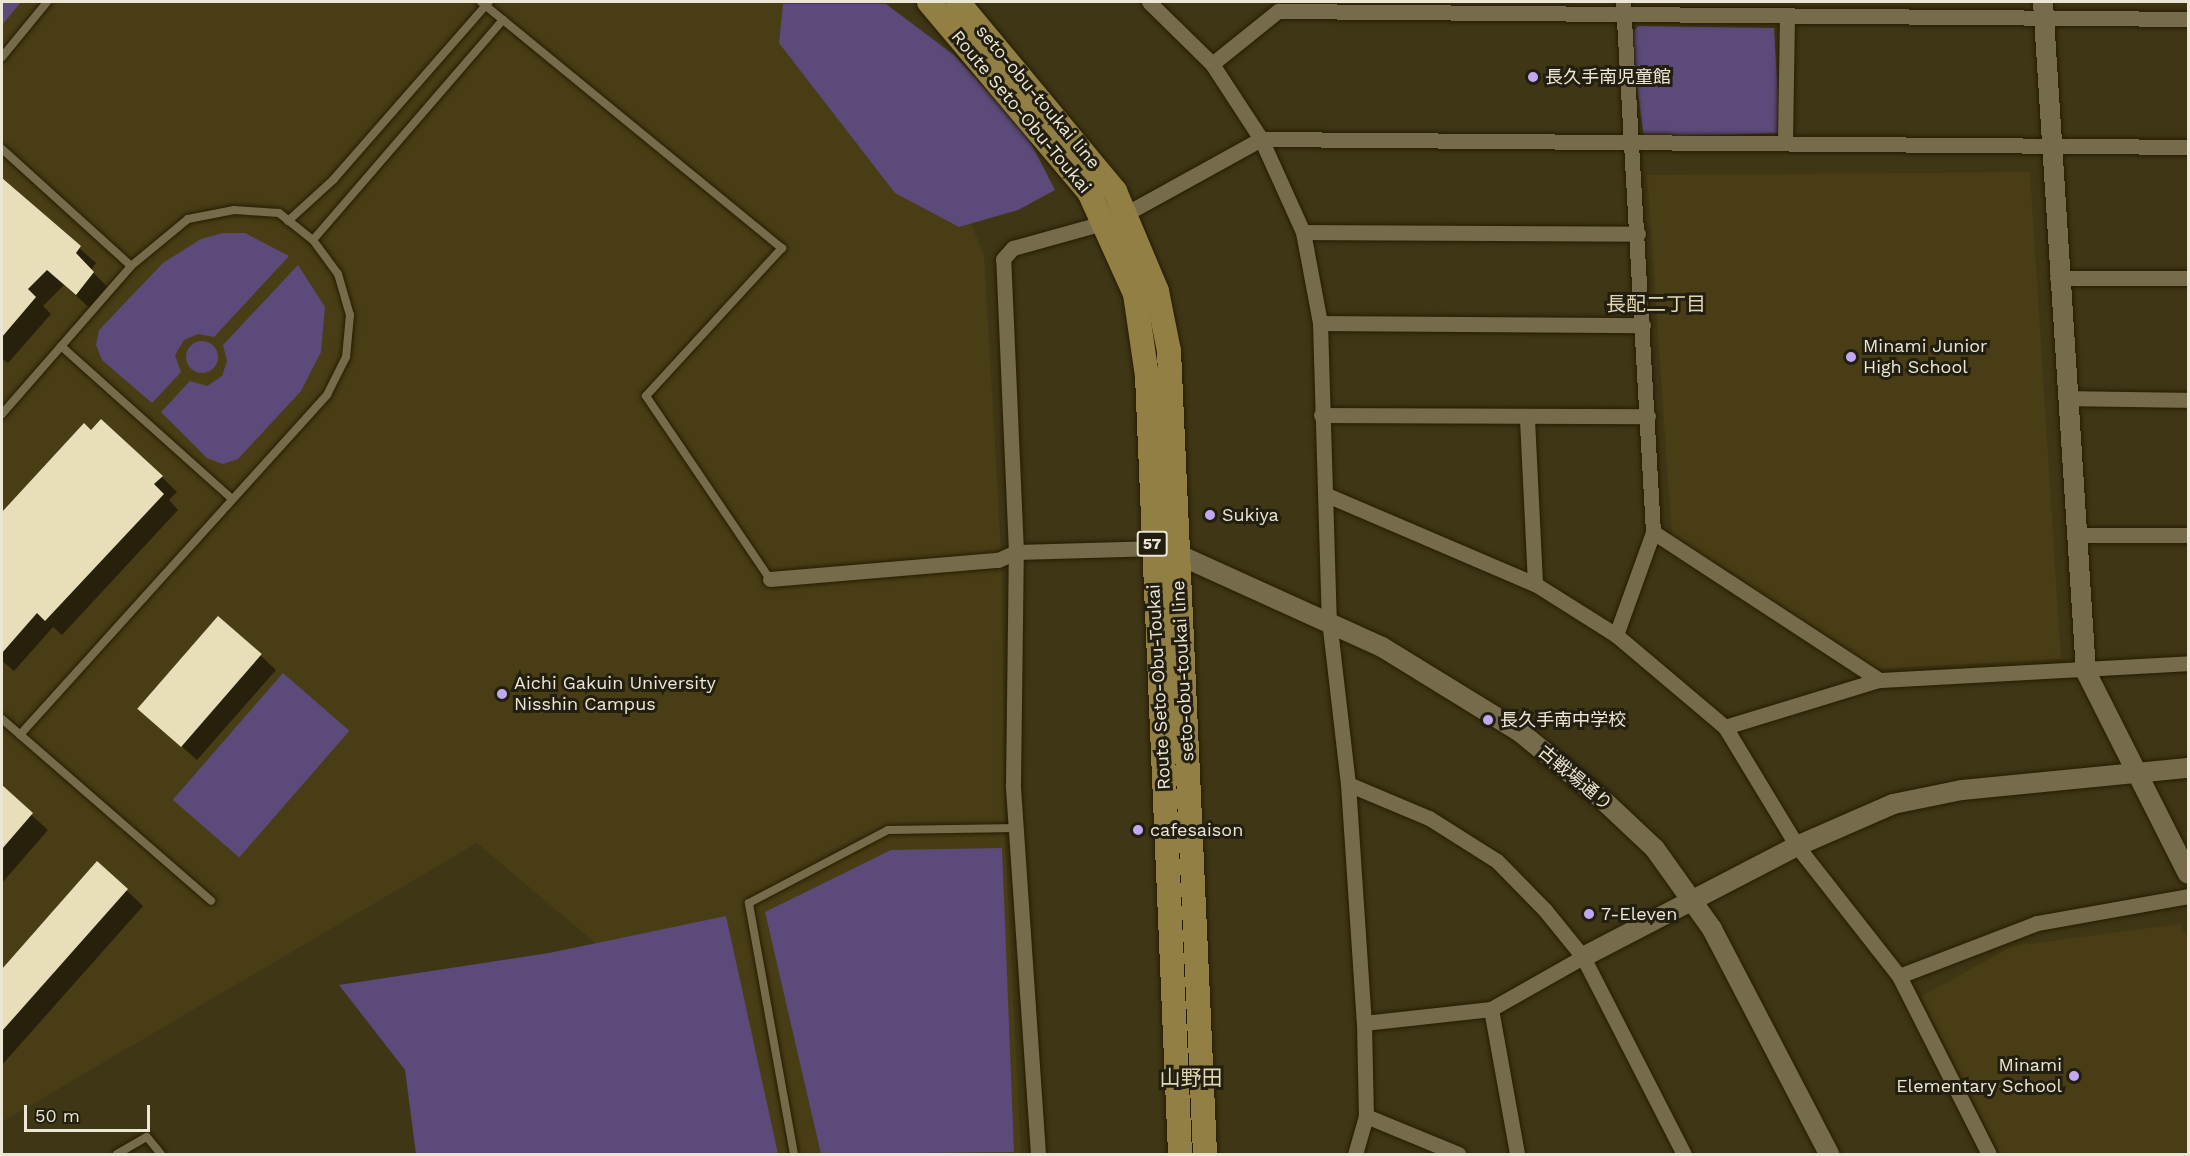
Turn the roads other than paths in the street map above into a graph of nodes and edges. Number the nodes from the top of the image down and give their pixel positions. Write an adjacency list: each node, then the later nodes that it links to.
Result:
1 (47, 2): 12 (lane)
2 (929, 2): 20 (main road, Route Seto-Obu-Toukai / 57)
3 (958, 2): 20 (main road, seto-obu-toukai line / 57)
4 (1149, 2): 13 (street)
5 (485, 3): 11 (lane); 21 (lane)
6 (1278, 6): 7 (street); 13 (street)
7 (1623, 7): 9 (street); 16 (street)
8 (2044, 10): 9 (street); 10 (street); 17 (street)
9 (1787, 16): 15 (street)
10 (2188, 19)
11 (503, 21): 24 (lane); 45 (lane)
12 (2, 57)
13 (1212, 64): 14 (street)
14 (1261, 139): 16 (street); 20 (street); 22 (street)
15 (1785, 142): 16 (street); 17 (street)
16 (1634, 143): 23 (street)
17 (2053, 146): 18 (street); 26 (street)
18 (2188, 147)
19 (2, 149): 25 (lane)
20 (1117, 217): 42 (main road, Route Seto-Obu-Toukai / 57); 43 (street); 44 (main road, seto-obu-toukai line / 57)
21 (288, 221): 24 (lane); 25 (lane)
22 (1303, 232): 23 (street); 28 (street)
23 (1638, 234): 29 (street)
24 (313, 240): 38 (lane)
25 (131, 266): 30 (lane)
26 (2057, 278): 27 (street); 31 (street)
27 (2188, 278)
28 (1320, 323): 29 (street); 34 (street)
29 (1642, 325): 35 (street)
30 (61, 346): 33 (lane); 38 (lane)
31 (2067, 398): 32 (street); 40 (street)
32 (2188, 399)
33 (2, 414)
34 (1321, 415): 36 (street); 37 (street)
35 (1648, 416): 36 (street); 39 (street)
36 (1527, 419): 46 (street)
37 (1327, 495): 46 (street); 47 (street)
38 (232, 499): 54 (lane)
39 (1653, 532): 48 (street); 51 (street)
40 (2075, 535): 41 (street); 50 (street)
41 (2188, 535)
42 (1152, 545): 43 (street); 44 (street); 74 (main road, Route Seto-Obu-Toukai / 57)
43 (1016, 552): 45 (street); 58 (street)
44 (1177, 554): 47 (street, 古戦場通り); 75 (main road, seto-obu-toukai line / 57)
45 (770, 579)
46 (1535, 584): 48 (street)
47 (1329, 620): 57 (street); 62 (street, 古戦場通り)
48 (1616, 635): 53 (street)
49 (2188, 663): 50 (street)
50 (2086, 672): 51 (street); 56 (street)
51 (1879, 680): 53 (street)
52 (2, 719): 54 (lane)
53 (1725, 727): 59 (street)
54 (21, 735): 63 (lane)
55 (2188, 768): 56 (street)
56 (2136, 772): 59 (street); 60 (street)
57 (1348, 784): 64 (street); 67 (street)
58 (1018, 828): 72 (lane); 73 (street)
59 (1797, 846): 62 (street); 65 (street)
60 (2188, 874)
61 (2188, 896): 65 (street)
62 (1693, 899): 64 (street); 80 (street, 古戦場通り)
63 (211, 901)
64 (1583, 957): 66 (street); 79 (street)
65 (1899, 976): 81 (street)
66 (1491, 1009): 67 (street); 78 (street)
67 (1364, 1023): 68 (street)
68 (1366, 1116): 69 (street); 76 (street)
69 (1439, 1151): 77 (street)
70 (117, 1155): 71 (lane)
71 (161, 1155)
72 (794, 1155)
73 (1038, 1155)
74 (1180, 1155)
75 (1205, 1155)
76 (1355, 1155)
77 (1458, 1155)
78 (1517, 1155)
79 (1684, 1155)
80 (1829, 1155)
81 (1989, 1155)

